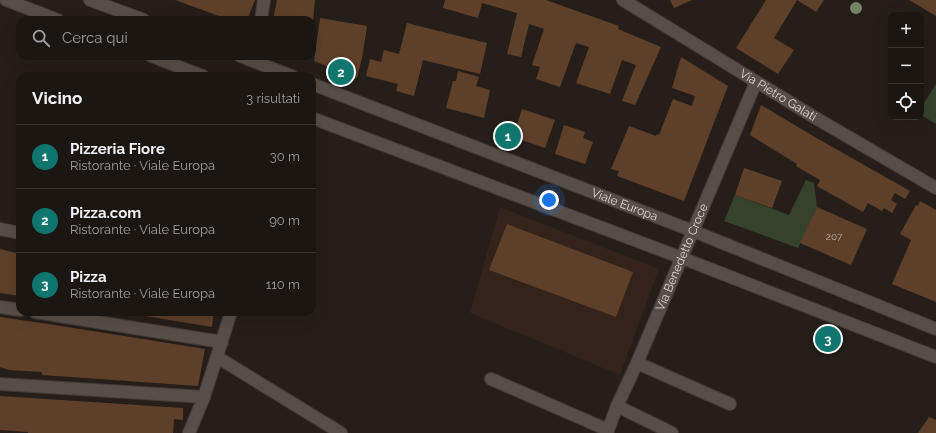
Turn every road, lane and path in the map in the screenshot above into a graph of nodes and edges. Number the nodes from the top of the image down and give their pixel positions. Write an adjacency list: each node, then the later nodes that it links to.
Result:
1 (6, 0): 5 (street)
2 (90, 0): 6 (street)
3 (264, 0): 7 (street)
4 (622, 0): 12 (street, Via Pietro Galati)
5 (48, 16)
6 (133, 16)
7 (262, 16)
8 (161, 60): 10 (street)
9 (257, 60): 11 (street)
10 (192, 72)
11 (283, 72)
12 (756, 82): 15 (street, Via Pietro Galati); 17 (street, Via Benedetto Croce)
13 (316, 86): 17 (street, Viale Europa)
14 (316, 120): 19 (street)
15 (936, 188)
16 (0, 229): 18 (street)
17 (693, 231): 19 (street, Via Benedetto Croce); 24 (street, Viale Europa)
18 (16, 232)
19 (682, 258): 27 (street); 28 (street, Via Benedetto Croce)
20 (0, 306): 21 (street)
21 (16, 309)
22 (60, 316): 25 (street)
23 (230, 316): 25 (street)
24 (936, 329)
25 (222, 342): 26 (street)
26 (217, 357): 31 (street); 36 (street)
27 (936, 357)
28 (637, 363): 32 (street); 33 (street, Via Benedetto Croce)
29 (491, 379): 34 (street)
30 (0, 384): 31 (street)
31 (204, 397): 35 (street)
32 (730, 404)
33 (617, 406): 34 (street, Via Benedetto Croce); 37 (street)
34 (607, 432)
35 (189, 433)
36 (341, 433)
37 (672, 433)

